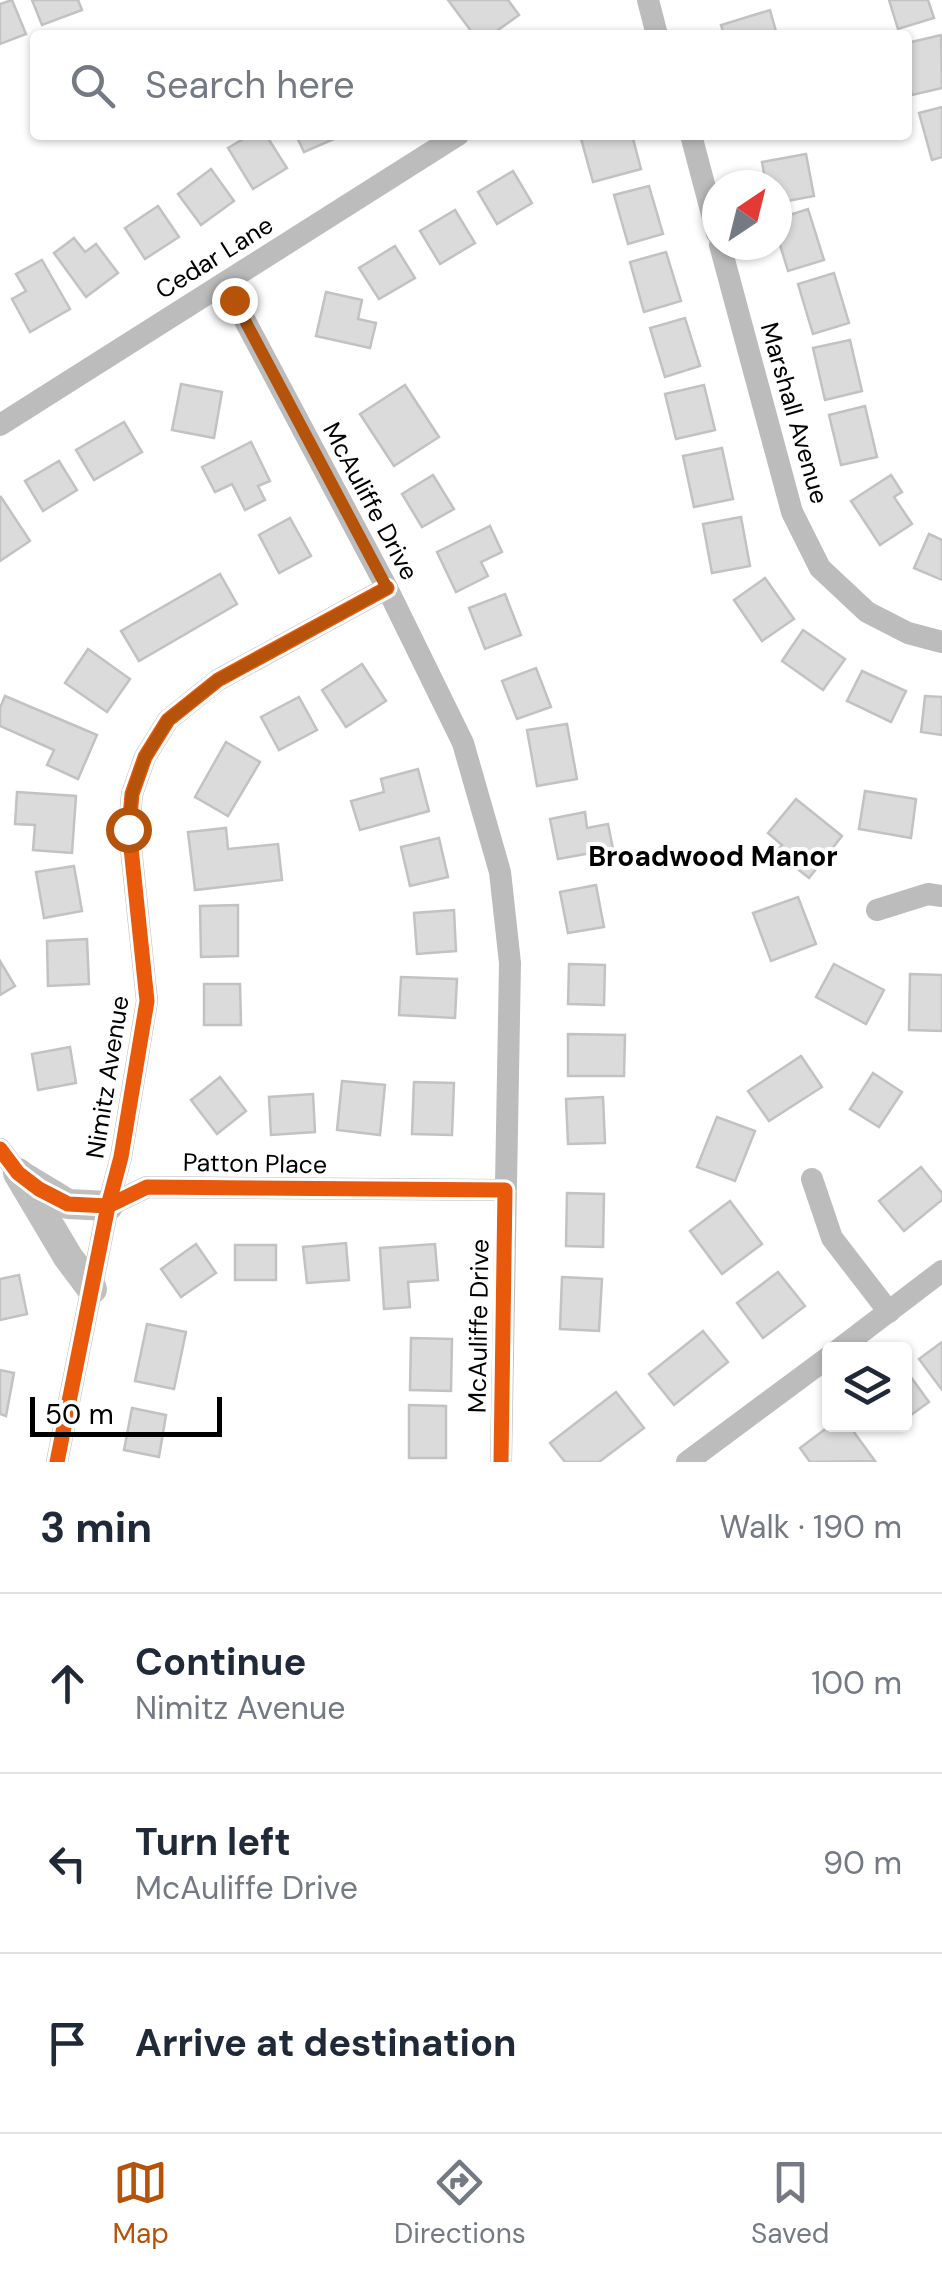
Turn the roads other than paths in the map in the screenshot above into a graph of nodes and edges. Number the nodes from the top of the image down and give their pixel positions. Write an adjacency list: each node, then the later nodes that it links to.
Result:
1 (648, 0): 2 (street)
2 (656, 30)
3 (450, 140): 7 (street, Cedar Lane)
4 (692, 140): 5 (street)
5 (702, 176)
6 (724, 260): 10 (street, Marshall Avenue)
7 (224, 283): 8 (street, Cedar Lane); 9 (street, McAuliffe Drive)
8 (0, 425)
9 (387, 588): 15 (street, McAuliffe Drive); 16 (street, Nimitz Avenue)
10 (942, 642)
11 (942, 896): 12 (street)
12 (877, 910)
13 (9, 1161): 16 (street); 18 (street)
14 (812, 1179): 19 (street)
15 (505, 1190): 16 (street, Patton Place); 23 (street, McAuliffe Drive)
16 (108, 1206): 18 (street, Nimitz Avenue)
17 (942, 1271): 19 (street)
18 (92, 1289): 22 (street, Nimitz Avenue)
19 (888, 1312): 20 (street)
20 (849, 1342)
21 (822, 1362): 24 (street)
22 (57, 1462)
23 (501, 1462)
24 (687, 1462)

